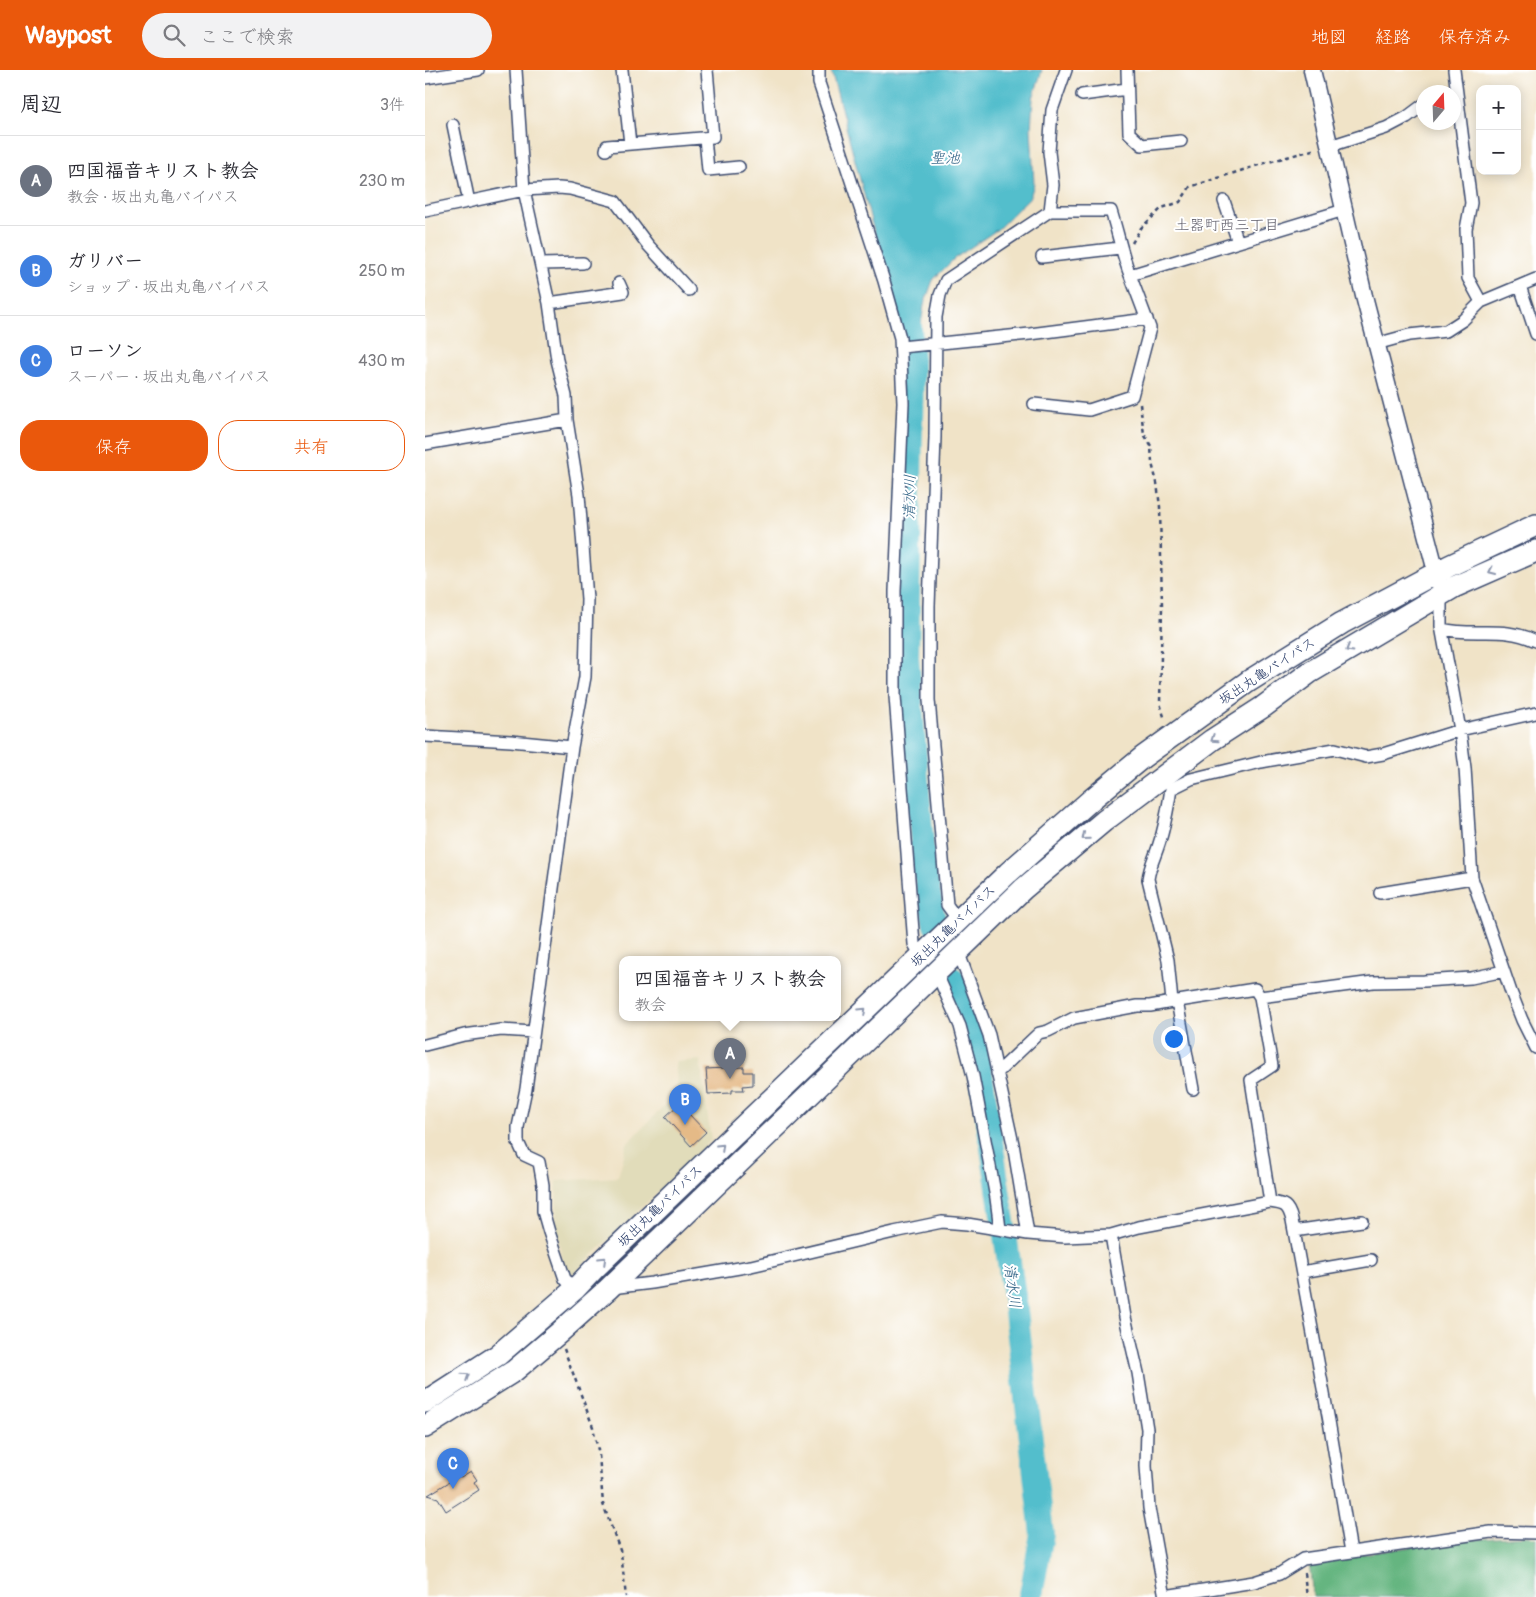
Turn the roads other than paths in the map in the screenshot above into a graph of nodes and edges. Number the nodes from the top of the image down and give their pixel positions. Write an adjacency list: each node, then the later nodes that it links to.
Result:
1 (478, 70): 10 (street)
2 (516, 70): 25 (street)
3 (623, 70): 14 (street)
4 (707, 70): 19 (street)
5 (819, 70): 47 (street)
6 (1066, 70): 30 (street)
7 (1127, 70): 12 (street)
8 (1312, 70): 22 (street)
9 (1454, 70): 11 (street)
10 (425, 78)
11 (1452, 85)
12 (1127, 89): 13 (street); 20 (street)
13 (1083, 95)
14 (625, 98): 15 (street); 21 (street)
15 (613, 99)
16 (1416, 110): 22 (street)
17 (453, 125): 27 (street)
18 (1458, 130): 41 (street)
19 (705, 138): 21 (street); 24 (street)
20 (1181, 141)
21 (630, 144): 23 (street)
22 (1330, 146): 28 (street)
23 (606, 150)
24 (739, 167)
25 (524, 190): 27 (street); 35 (street); 40 (street)
26 (1224, 201): 31 (street)
27 (469, 202): 29 (street)
28 (1343, 210): 31 (street); 46 (street)
29 (425, 211)
30 (1049, 211): 32 (street); 45 (street)
31 (1238, 242): 36 (street)
32 (1120, 248): 33 (street); 36 (street)
33 (1042, 257)
34 (583, 263): 35 (street)
35 (541, 264): 42 (street)
36 (1130, 275): 43 (street)
37 (1536, 279): 39 (street)
38 (619, 283): 42 (street)
39 (1520, 286): 41 (street); 44 (street)
40 (689, 290)
41 (1481, 302): 46 (street)
42 (549, 303): 49 (street)
43 (1147, 319): 45 (street); 48 (street)
44 (1536, 334)
45 (935, 343): 47 (street); 64 (street)
46 (1376, 344): 53 (street)
47 (901, 347): 66 (street)
48 (1033, 404)
49 (567, 420): 50 (street); 60 (street)
50 (425, 444)
51 (1536, 525): 53 (highway, 坂出丸亀バイパス)
52 (1536, 551): 54 (highway, 坂出丸亀バイパス, one-way to 54)
53 (1436, 572): 54 (street); 61 (highway, 坂出丸亀バイパス)
54 (1441, 595): 55 (street); 61 (highway, 坂出丸亀バイパス, one-way to 61)
55 (1442, 629): 56 (street); 58 (street)
56 (1536, 641)
57 (1536, 713): 58 (street)
58 (1460, 730): 61 (street); 62 (street)
59 (425, 736): 60 (street)
60 (572, 747): 71 (street)
61 (1156, 772): 64 (highway, 坂出丸亀バイパス); 65 (highway, 坂出丸亀バイパス, one-way to 65); 70 (street)
62 (1472, 878): 63 (street); 67 (street)
63 (1380, 893)
64 (958, 920): 66 (highway, 坂出丸亀バイパス)
65 (958, 951): 68 (highway, 坂出丸亀バイパス); 74 (street)
66 (921, 956): 84 (highway, 坂出丸亀バイパス, one-way to 66)
67 (1504, 971): 69 (street); 73 (street)
68 (936, 972): 78 (street); 85 (highway, 坂出丸亀バイパス)
69 (1260, 997): 70 (street); 76 (street)
70 (1174, 1001): 74 (street); 75 (street)
71 (533, 1032): 72 (street); 84 (street)
72 (425, 1045)
73 (1536, 1048)
74 (997, 1073): 80 (street)
75 (1193, 1089)
76 (1270, 1202): 79 (street); 81 (street)
77 (1362, 1221): 79 (street)
78 (999, 1229): 80 (street); 85 (street)
79 (1294, 1231): 83 (street)
80 (1028, 1234): 81 (street)
81 (1111, 1235): 90 (street)
82 (1371, 1260): 83 (street)
83 (1302, 1272): 89 (street)
84 (575, 1289): 86 (highway, 坂出丸亀バイパス, one-way to 84)
85 (608, 1289): 87 (highway, 坂出丸亀バイパス)
86 (425, 1402)
87 (425, 1427)
88 (1536, 1533): 89 (street)
89 (1351, 1552): 90 (street)
90 (1165, 1597)

